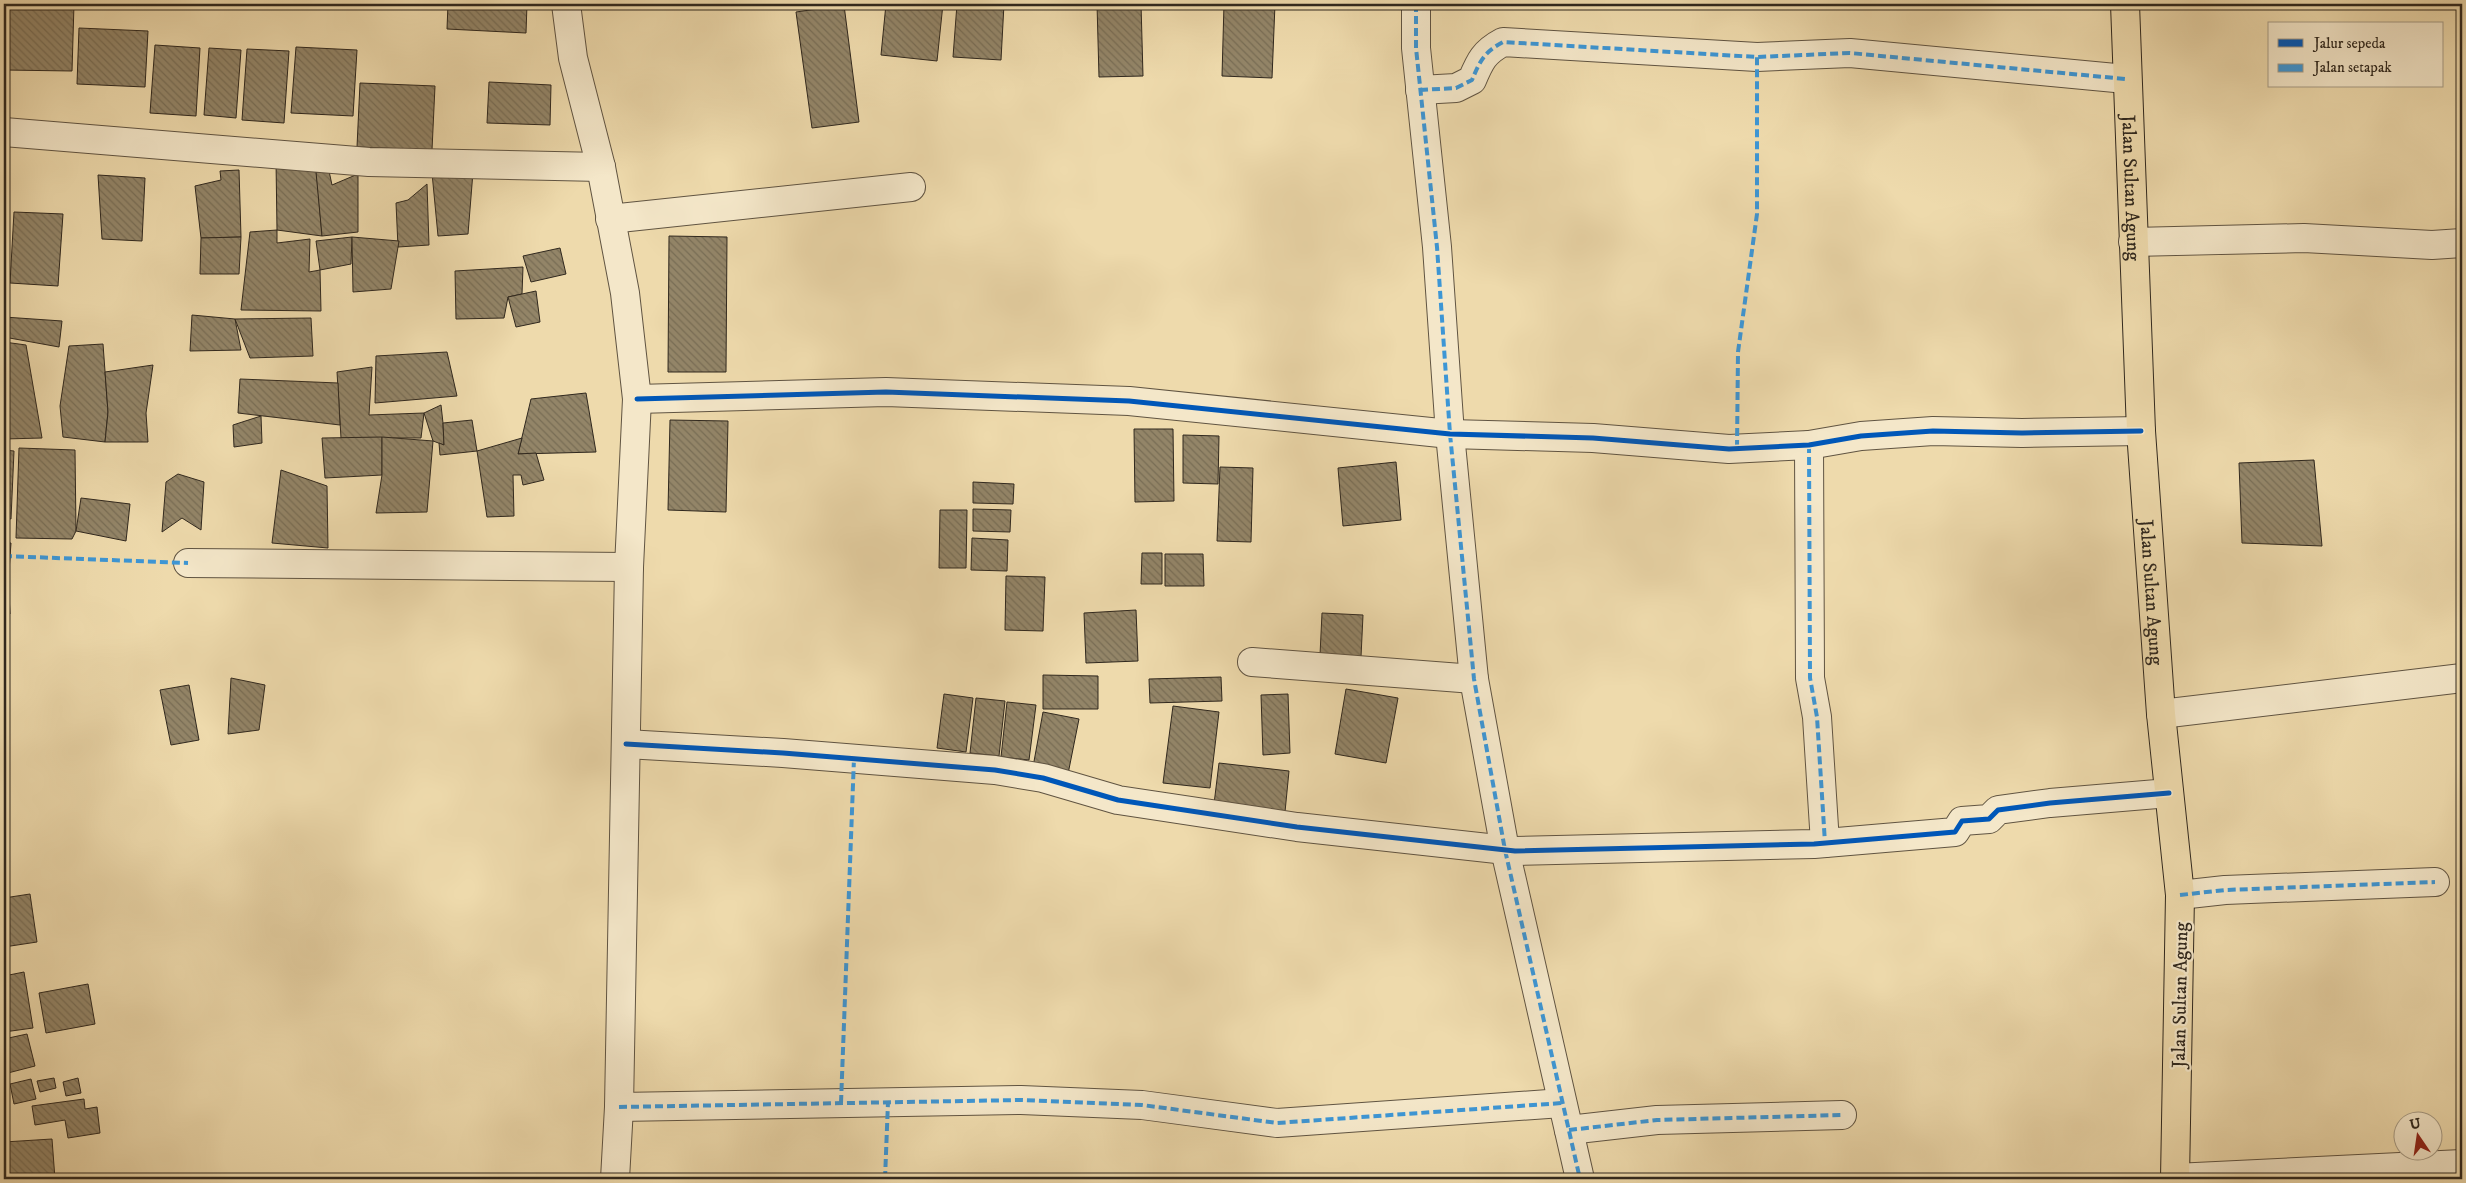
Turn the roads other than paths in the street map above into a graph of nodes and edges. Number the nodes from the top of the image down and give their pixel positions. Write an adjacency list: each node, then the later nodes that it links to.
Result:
1 (566, 4): 7 (street)
2 (1416, 4): 5 (street)
3 (2125, 4): 4 (highway, Jalan Sultan Agung)
4 (2126, 79): 5 (street); 10 (highway, Jalan Sultan Agung)
5 (1424, 89): 14 (street)
6 (4, 132): 7 (street)
7 (601, 167): 9 (street)
8 (911, 187): 9 (street)
9 (610, 219): 12 (street)
10 (2133, 242): 11 (street); 13 (highway, Jalan Sultan Agung)
11 (2462, 243)
12 (637, 399): 14 (street); 17 (street)
13 (2141, 431): 15 (street); 21 (highway, Jalan Sultan Agung)
14 (1468, 434): 15 (street); 20 (street)
15 (1809, 445): 24 (street)
16 (188, 563): 17 (street)
17 (629, 567): 22 (street)
18 (1252, 662): 20 (street)
19 (2462, 678): 21 (street)
20 (1474, 679): 25 (street)
21 (2161, 714): 23 (highway, Jalan Sultan Agung)
22 (626, 744): 25 (street); 29 (street)
23 (2169, 793): 24 (street); 27 (highway, Jalan Sultan Agung)
24 (1825, 843): 25 (street)
25 (1521, 851): 28 (street)
26 (2435, 882): 27 (street)
27 (2180, 895): 33 (highway, Jalan Sultan Agung)
28 (1562, 1103): 29 (street); 31 (street)
29 (619, 1107): 34 (street)
30 (1842, 1115): 31 (street)
31 (1586, 1128): 35 (street)
32 (2462, 1164): 33 (street)
33 (2175, 1178)
34 (615, 1179)
35 (1580, 1179)

